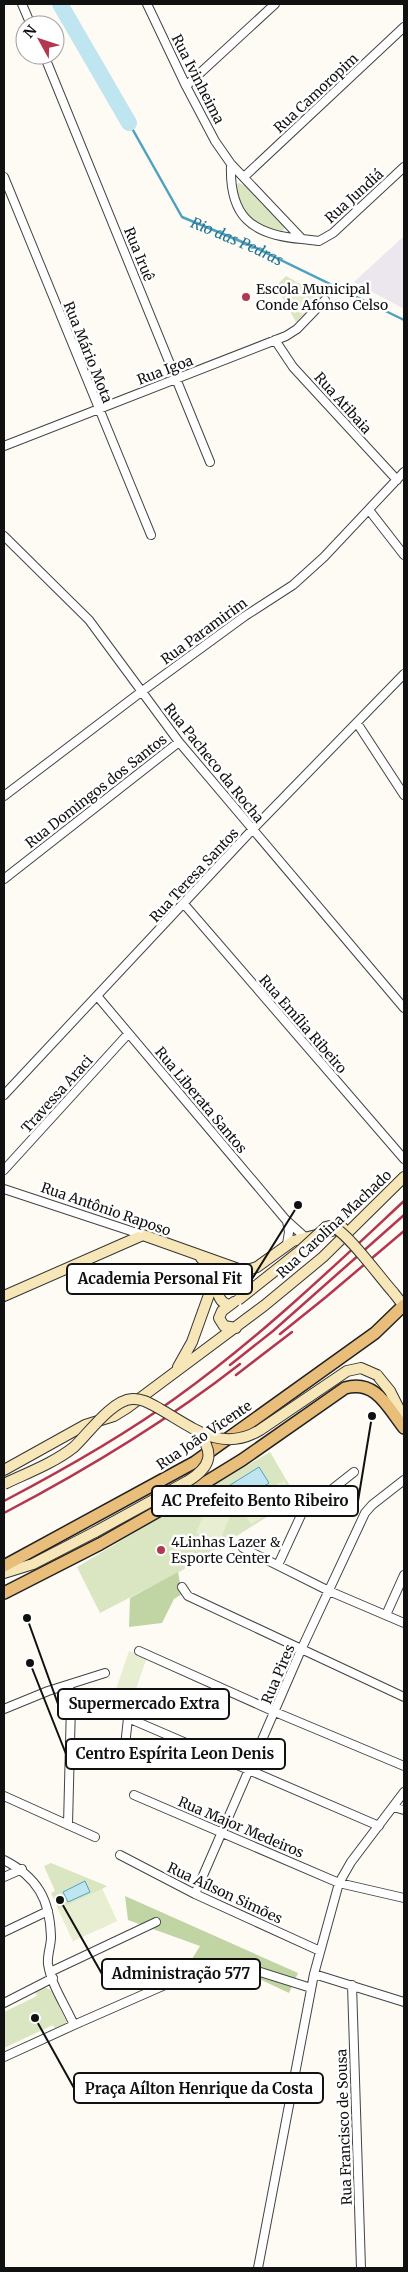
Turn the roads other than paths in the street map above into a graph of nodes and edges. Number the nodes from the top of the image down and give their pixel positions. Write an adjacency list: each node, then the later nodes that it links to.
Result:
1 (147, 4): 5 (street, Rua Ivinheima)
2 (275, 4): 5 (street)
3 (404, 27): 9 (street, Rua Camoropim)
4 (48, 65): 13 (street, Rua Iruê)
5 (186, 86): 6 (street, Rua Ivinheima)
6 (231, 164): 9 (street, Rua Ivinheima); 10 (street)
7 (404, 167): 10 (street, Rua Jundiá)
8 (4, 177): 14 (street, Rua Mário Mota)
9 (244, 177): 10 (street, Rua Ivinheima)
10 (302, 239)
11 (325, 300): 12 (street, Rua Igoa)
12 (275, 340): 13 (street, Rua Igoa); 18 (street, Rua Atibaia)
13 (175, 379): 14 (street, Rua Igoa); 16 (street, Rua Iruê)
14 (98, 409): 15 (street, Rua Igoa); 20 (street, Rua Mário Mota)
15 (4, 446)
16 (210, 462)
17 (404, 472): 18 (street, Rua Paramirim)
18 (397, 480): 19 (street, Rua Paramirim)
19 (369, 510): 22 (street); 24 (street, Rua Paramirim)
20 (151, 535)
21 (4, 536): 24 (street, Rua Pacheco da Rocha)
22 (404, 555)
23 (404, 674): 25 (street, Rua Teresa Santos)
24 (141, 692): 26 (street, Rua Pacheco da Rocha); 28 (street, Rua Paramirim)
25 (357, 723): 27 (street); 29 (street, Rua Teresa Santos)
26 (179, 742): 29 (street, Rua Pacheco da Rocha); 30 (street, Rua Domingos dos Santos)
27 (404, 795)
28 (4, 796)
29 (252, 830): 31 (street, Rua Teresa Santos); 33 (street, Rua Pacheco da Rocha)
30 (4, 879)
31 (184, 904): 32 (street, Rua Teresa Santos); 36 (street, Rua Emília Ribeiro)
32 (98, 997): 34 (street, Rua Liberata Santos); 35 (street, Rua Teresa Santos)
33 (404, 1008)
34 (128, 1034): 37 (street, Travessa Araci); 40 (street, Rua Liberata Santos)
35 (4, 1095)
36 (404, 1159)
37 (4, 1170)
38 (404, 1177): 41 (main road, Rua Carolina Machado)
39 (4, 1189): 42 (street, Rua Antônio Raposo)
40 (286, 1220): 43 (street, Rua Liberata Santos); 44 (street)
41 (358, 1221): 43 (main road, Rua Antônio Raposo); 50 (main road, Rua Carolina Machado)
42 (143, 1235): 45 (main road, Rua Antônio Raposo); 47 (main road)
43 (306, 1238): 44 (main road, Rua Antônio Raposo)
44 (287, 1244): 45 (main road, Rua Antônio Raposo)
45 (199, 1257): 46 (main road, Rua Antônio Raposo)
46 (215, 1278): 48 (main road, Rua Antônio Raposo); 51 (main road)
47 (4, 1296)
48 (234, 1302): 49 (main road, bridge); 50 (main road)
49 (404, 1306): 59 (main road, Rua João Vicente)
50 (236, 1328): 51 (main road, Rua Carolina Machado)
51 (173, 1374): 55 (main road, Rua Carolina Machado)
52 (404, 1419): 54 (main road, bridge)
53 (404, 1428): 60 (main road)
54 (198, 1431): 58 (main road, bridge); 64 (main road, bridge)
55 (4, 1470)
56 (354, 1472): 62 (street)
57 (404, 1480): 67 (street, Rua Pires)
58 (4, 1484)
59 (154, 1486): 60 (main road); 63 (main road, Rua João Vicente)
60 (167, 1506): 68 (main road)
61 (243, 1548): 62 (street)
62 (278, 1565): 67 (street)
63 (4, 1566)
64 (4, 1573)
65 (404, 1575): 69 (street)
66 (182, 1588): 71 (street)
67 (329, 1591): 69 (street); 71 (street, Rua Pires)
68 (4, 1593)
69 (386, 1615): 70 (street)
70 (404, 1623)
71 (302, 1650): 75 (street); 77 (street, Rua Pires)
72 (140, 1651): 77 (street)
73 (105, 1673): 74 (street)
74 (69, 1686): 76 (street); 86 (street)
75 (404, 1697)
76 (4, 1709)
77 (275, 1712): 79 (street); 80 (street, Rua Pires)
78 (125, 1746): 80 (street)
79 (404, 1766)
80 (250, 1770): 87 (street); 88 (street, Rua Pires)
81 (404, 1792): 84 (street)
82 (134, 1795): 88 (street, Rua Major Medeiros)
83 (4, 1796): 86 (street)
84 (393, 1807): 85 (street); 87 (street)
85 (404, 1810)
86 (68, 1825): 89 (street)
87 (379, 1826): 94 (street)
88 (223, 1833): 94 (street, Rua Major Medeiros); 95 (street, Rua Pires)
89 (95, 1837)
90 (120, 1855): 95 (street, Rua Aílson Simões)
91 (4, 1860): 92 (street)
92 (22, 1869): 93 (street); 97 (street)
93 (4, 1877)
94 (339, 1883): 96 (street, Rua Major Medeiros); 100 (street)
95 (195, 1894): 100 (street, Rua Aílson Simões)
96 (404, 1898)
97 (48, 1911): 99 (street); 102 (street)
98 (156, 1922): 102 (street)
99 (4, 1932)
100 (320, 1951): 101 (street)
101 (314, 1974): 103 (street); 104 (street)
102 (52, 1975): 106 (street); 107 (street)
103 (352, 1985): 105 (street); 110 (street, Rua Francisco de Sousa)
104 (311, 1988): 107 (street); 109 (street)
105 (404, 2002)
106 (4, 2003)
107 (74, 2025): 108 (street)
108 (4, 2057)
109 (258, 2268)
110 (361, 2268)

